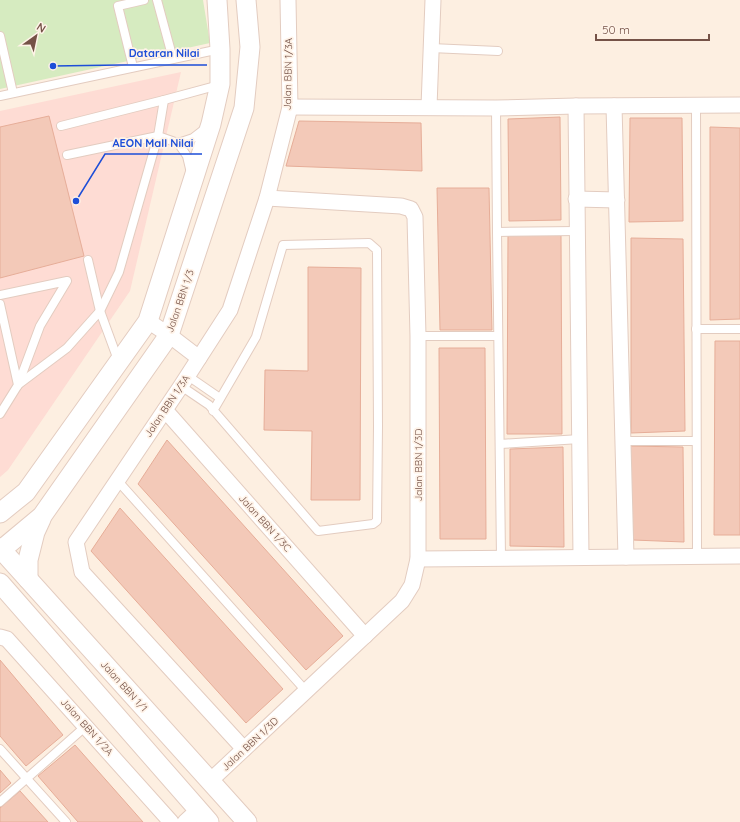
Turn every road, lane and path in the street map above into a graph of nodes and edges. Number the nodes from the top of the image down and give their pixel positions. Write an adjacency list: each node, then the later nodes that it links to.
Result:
1 (144, 0): 12 (lane)
2 (158, 0): 11 (lane)
3 (217, 0): 9 (street)
4 (246, 0): 42 (street, Jalan BBN 1/3)
5 (288, 0): 21 (street, Jalan BBN 1/3A)
6 (434, 0): 8 (street)
7 (0, 36): 14 (lane)
8 (431, 48): 10 (lane); 22 (street)
9 (220, 49): 11 (lane); 13 (street)
10 (498, 50)
11 (173, 59): 12 (lane)
12 (133, 67): 14 (lane)
13 (220, 84): 16 (lane); 24 (street)
14 (13, 93): 15 (lane)
15 (0, 96)
16 (164, 100): 25 (lane); 26 (lane)
17 (696, 105): 18 (street); 20 (street); 40 (lane)
18 (740, 105)
19 (576, 106): 20 (street); 23 (street); 31 (street)
20 (614, 106): 32 (street)
21 (290, 107): 22 (street); 30 (street, Jalan BBN 1/3A)
22 (429, 107): 23 (street)
23 (496, 108): 34 (lane)
24 (211, 124): 27 (lane); 29 (street)
25 (61, 126)
26 (158, 136): 27 (lane); 28 (lane); 38 (lane)
27 (178, 143): 29 (lane)
28 (67, 155)
29 (193, 180): 39 (street)
30 (267, 198): 43 (street, Jalan BBN 1/3D); 45 (street, Jalan BBN 1/3A)
31 (576, 198): 32 (street); 33 (street)
32 (617, 200): 54 (street)
33 (576, 231): 34 (lane); 53 (street)
34 (497, 232): 44 (lane)
35 (88, 260): 38 (lane)
36 (0, 295): 48 (lane)
37 (0, 304): 48 (lane)
38 (100, 311): 46 (lane); 48 (lane)
39 (148, 321): 42 (street); 46 (street)
40 (696, 329): 41 (lane); 55 (lane)
41 (740, 329)
42 (169, 335): 45 (street); 59 (street, Jalan BBN 1/3)
43 (418, 336): 44 (lane); 66 (street, Jalan BBN 1/3D)
44 (498, 336): 56 (lane)
45 (199, 358): 47 (street, Jalan BBN 1/3A)
46 (119, 363): 58 (street)
47 (184, 381): 49 (lane); 50 (street, Jalan BBN 1/3A); 51 (lane)
48 (18, 385): 52 (lane)
49 (220, 398): 51 (lane); 51 (lane)
50 (165, 410): 57 (street, Jalan BBN 1/3A); 71 (street, Jalan BBN 1/3C)
51 (213, 410)
52 (0, 414)
53 (580, 439): 56 (lane); 63 (street)
54 (623, 441): 55 (lane); 64 (street)
55 (696, 441): 61 (lane)
56 (500, 444): 65 (lane)
57 (117, 480): 73 (lane); 76 (street, Jalan BBN 1/3A)
58 (0, 513)
59 (42, 516): 60 (street, Jalan BBN 1/3); 67 (street)
60 (1, 550): 67 (street, Jalan BBN 1/1)
61 (697, 556): 62 (street); 64 (street)
62 (740, 556)
63 (581, 557): 64 (street); 65 (street)
64 (626, 557)
65 (502, 558): 66 (street)
66 (418, 559): 71 (street, Jalan BBN 1/3D)
67 (28, 579): 78 (street, Jalan BBN 1/1)
68 (0, 583): 70 (street)
69 (0, 598): 70 (street)
70 (28, 616): 80 (street)
71 (366, 636): 73 (street, Jalan BBN 1/3D)
72 (0, 637): 74 (street, Jalan BBN 1/2A)
73 (306, 691): 76 (street, Jalan BBN 1/3D)
74 (86, 726): 77 (lane); 82 (street, Jalan BBN 1/2A)
75 (0, 749): 77 (lane)
76 (244, 749): 78 (street, Jalan BBN 1/3D)
77 (27, 778): 79 (lane); 81 (lane)
78 (210, 781): 83 (street, Jalan BBN 1/1)
79 (0, 802)
80 (197, 818)
81 (66, 822)
82 (171, 822)
83 (247, 822)

